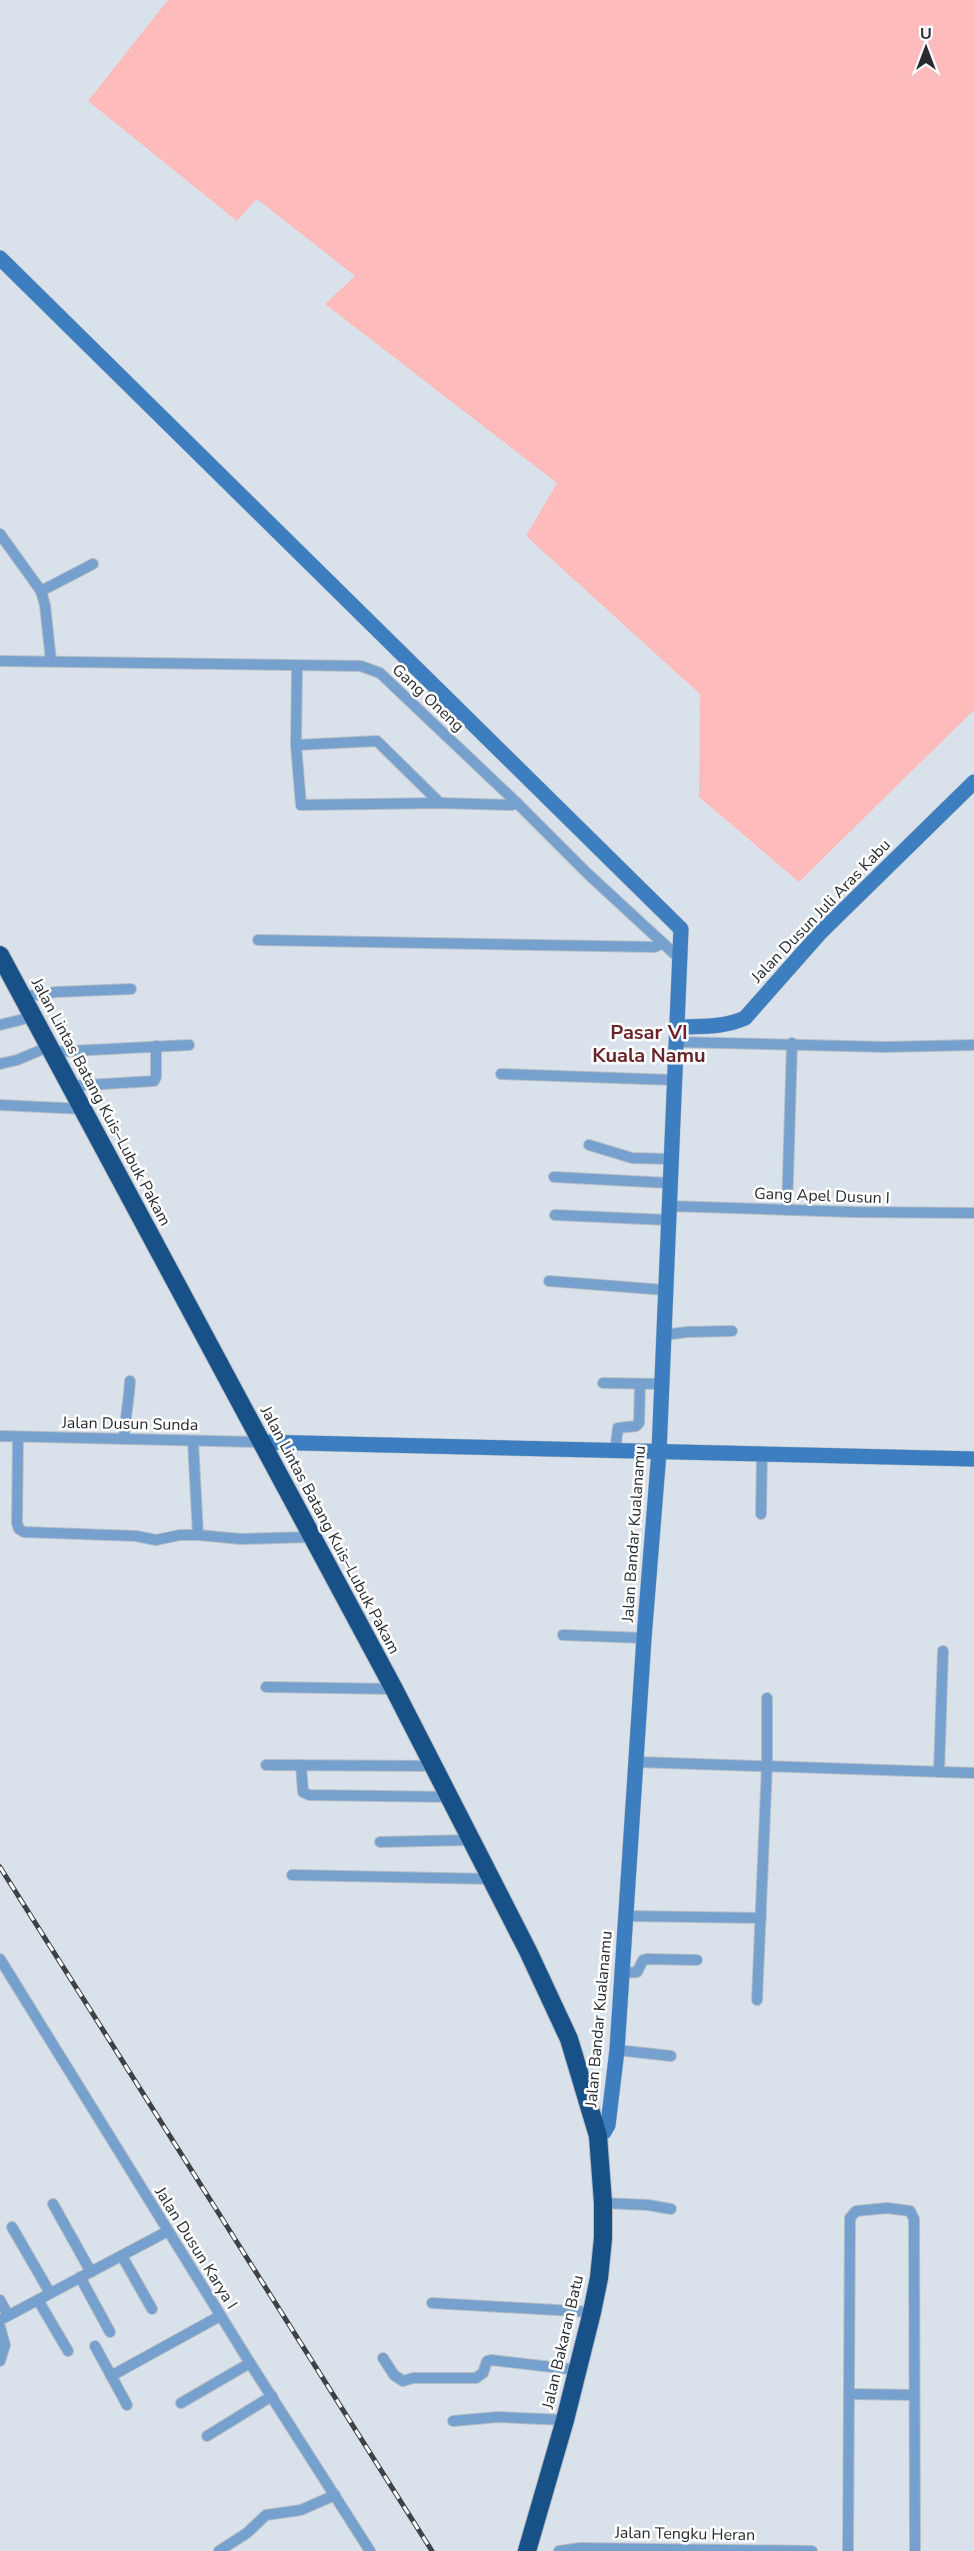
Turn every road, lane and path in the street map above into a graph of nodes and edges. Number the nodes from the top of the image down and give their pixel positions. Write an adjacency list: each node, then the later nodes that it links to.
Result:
1 (0, 258): 15 (street, Jalan Bandar Kualanamu)
2 (0, 534): 4 (street)
3 (93, 564): 4 (street)
4 (41, 591): 6 (street)
5 (0, 661): 6 (street, Gang Oneng)
6 (51, 661): 7 (street, Gang Oneng)
7 (297, 666): 8 (street); 11 (street, Gang Oneng)
8 (296, 745): 10 (street); 10 (street)
9 (974, 782): 20 (street, Jalan Dusun Juli Aras Kabu)
10 (440, 803): 11 (street)
11 (518, 803): 13 (street, Gang Oneng)
12 (258, 940): 13 (street)
13 (663, 943): 15 (street, Gang Oneng)
14 (0, 954): 16 (highway, Jalan Lintas Batang Kuis–Lubuk Pakam)
15 (679, 958): 21 (street, Jalan Bandar Kualanamu)
16 (12, 986): 17 (street); 18 (highway, Jalan Lintas Batang Kuis–Lubuk Pakam)
17 (132, 989)
18 (32, 1017): 19 (street); 27 (highway, Jalan Lintas Batang Kuis–Lubuk Pakam)
19 (0, 1025)
20 (714, 1026): 21 (street, Jalan Dusun Juli Aras Kabu); 22 (street)
21 (677, 1034): 22 (street); 30 (street, Jalan Bandar Kualanamu)
22 (713, 1042): 23 (street)
23 (792, 1043): 25 (street); 38 (street)
24 (189, 1044): 26 (street)
25 (974, 1045)
26 (156, 1046): 27 (street); 31 (street)
27 (50, 1049): 28 (street); 31 (highway, Jalan Lintas Batang Kuis–Lubuk Pakam)
28 (0, 1064)
29 (501, 1074): 30 (street)
30 (675, 1080): 35 (street, Jalan Bandar Kualanamu)
31 (70, 1086): 33 (highway, Jalan Lintas Batang Kuis–Lubuk Pakam)
32 (0, 1105): 33 (street)
33 (82, 1109): 56 (highway, Jalan Lintas Batang Kuis–Lubuk Pakam)
34 (589, 1145): 35 (street)
35 (671, 1159): 37 (street, Jalan Bandar Kualanamu)
36 (554, 1177): 37 (street)
37 (669, 1183): 39 (street, Jalan Bandar Kualanamu)
38 (787, 1210): 39 (street, Gang Apel Dusun I); 40 (street, Gang Apel Dusun I)
39 (668, 1213): 41 (street, Gang Apel Dusun I); 43 (street, Jalan Bandar Kualanamu)
40 (974, 1213)
41 (555, 1215)
42 (549, 1281): 43 (street)
43 (666, 1290): 45 (street, Jalan Bandar Kualanamu)
44 (732, 1331): 45 (street)
45 (664, 1335): 49 (street, Jalan Bandar Kualanamu)
46 (130, 1381): 54 (street)
47 (603, 1383): 48 (street)
48 (640, 1384): 49 (street); 50 (street)
49 (662, 1384): 51 (street, Jalan Bandar Kualanamu)
50 (640, 1408): 51 (street); 57 (street)
51 (661, 1408): 58 (street, Jalan Bandar Kualanamu)
52 (0, 1436): 53 (street, Jalan Dusun Sunda)
53 (18, 1437): 54 (street, Jalan Dusun Sunda); 62 (street)
54 (124, 1439): 55 (street, Jalan Dusun Sunda)
55 (193, 1441): 56 (street, Jalan Dusun Sunda); 62 (street)
56 (260, 1442): 57 (street); 63 (highway, Jalan Lintas Batang Kuis–Lubuk Pakam)
57 (615, 1451): 58 (street)
58 (659, 1452): 59 (street); 65 (street, Jalan Bandar Kualanamu)
59 (762, 1454): 60 (street); 61 (street)
60 (974, 1459)
61 (761, 1514)
62 (198, 1535): 63 (street)
63 (310, 1537): 68 (highway, Jalan Lintas Batang Kuis–Lubuk Pakam)
64 (563, 1635): 65 (street)
65 (644, 1638): 70 (street, Jalan Bandar Kualanamu)
66 (943, 1650): 75 (street)
67 (266, 1687): 68 (street)
68 (394, 1689): 74 (highway, Jalan Lintas Batang Kuis–Lubuk Pakam)
69 (767, 1698): 73 (street)
70 (637, 1762): 73 (street); 82 (street, Jalan Bandar Kualanamu)
71 (266, 1765): 72 (street)
72 (301, 1766): 74 (street); 77 (street)
73 (767, 1766): 75 (street); 83 (street)
74 (434, 1767): 77 (highway, Jalan Lintas Batang Kuis–Lubuk Pakam)
75 (939, 1772): 76 (street)
76 (974, 1773)
77 (450, 1797): 78 (highway, Jalan Lintas Batang Kuis–Lubuk Pakam)
78 (470, 1840): 79 (street); 81 (highway, Jalan Lintas Batang Kuis–Lubuk Pakam)
79 (380, 1842)
80 (292, 1875): 81 (street)
81 (491, 1879): 90 (highway, Jalan Lintas Batang Kuis–Lubuk Pakam)
82 (626, 1916): 83 (street); 86 (street, Jalan Bandar Kualanamu)
83 (760, 1918): 87 (street)
84 (0, 1959): 95 (street, Jalan Dusun Karya I)
85 (697, 1960): 86 (street)
86 (621, 1973): 88 (street, Jalan Bandar Kualanamu)
87 (757, 2000)
88 (617, 2050): 89 (street); 90 (street, Jalan Bandar Kualanamu)
89 (670, 2056)
90 (598, 2136): 91 (highway, Jalan Bakaran Batu)
91 (603, 2203): 93 (street); 104 (highway, Jalan Bakaran Batu)
92 (53, 2204): 97 (street)
93 (670, 2209)
94 (12, 2227): 99 (street)
95 (168, 2231): 96 (street); 105 (street, Jalan Dusun Karya I)
96 (122, 2256): 97 (street); 103 (street)
97 (91, 2272): 98 (street)
98 (80, 2277): 99 (street); 108 (street)
99 (50, 2293): 101 (street)
100 (0, 2300): 106 (street)
101 (38, 2300): 106 (street); 110 (street)
102 (432, 2304): 104 (street)
103 (152, 2308)
104 (592, 2312): 114 (highway, Jalan Bakaran Batu)
105 (220, 2316): 113 (street, Jalan Dusun Karya I); 115 (street)
106 (4, 2318)
107 (0, 2327): 112 (street)
108 (110, 2332)
109 (95, 2346): 115 (street)
110 (68, 2351)
111 (383, 2358): 114 (street)
112 (0, 2361)
113 (250, 2363): 118 (street, Jalan Dusun Karya I); 119 (street)
114 (578, 2370): 121 (highway, Jalan Bakaran Batu)
115 (111, 2376): 120 (street)
116 (849, 2394): 117 (street); 117 (street); 131 (street)
117 (914, 2395): 132 (street)
118 (272, 2396): 123 (street); 124 (street, Jalan Dusun Karya I)
119 (181, 2403)
120 (128, 2405)
121 (565, 2420): 122 (street); 125 (highway, Jalan Bakaran Batu)
122 (453, 2421)
123 (207, 2436)
124 (335, 2495): 126 (street); 127 (street, Jalan Dusun Karya I)
125 (531, 2549)
126 (219, 2551)
127 (370, 2551)
128 (559, 2551): 129 (street, Jalan Tengku Heran)
129 (752, 2551): 130 (street, Jalan Tengku Heran)
130 (812, 2551)
131 (848, 2551)
132 (915, 2551)

